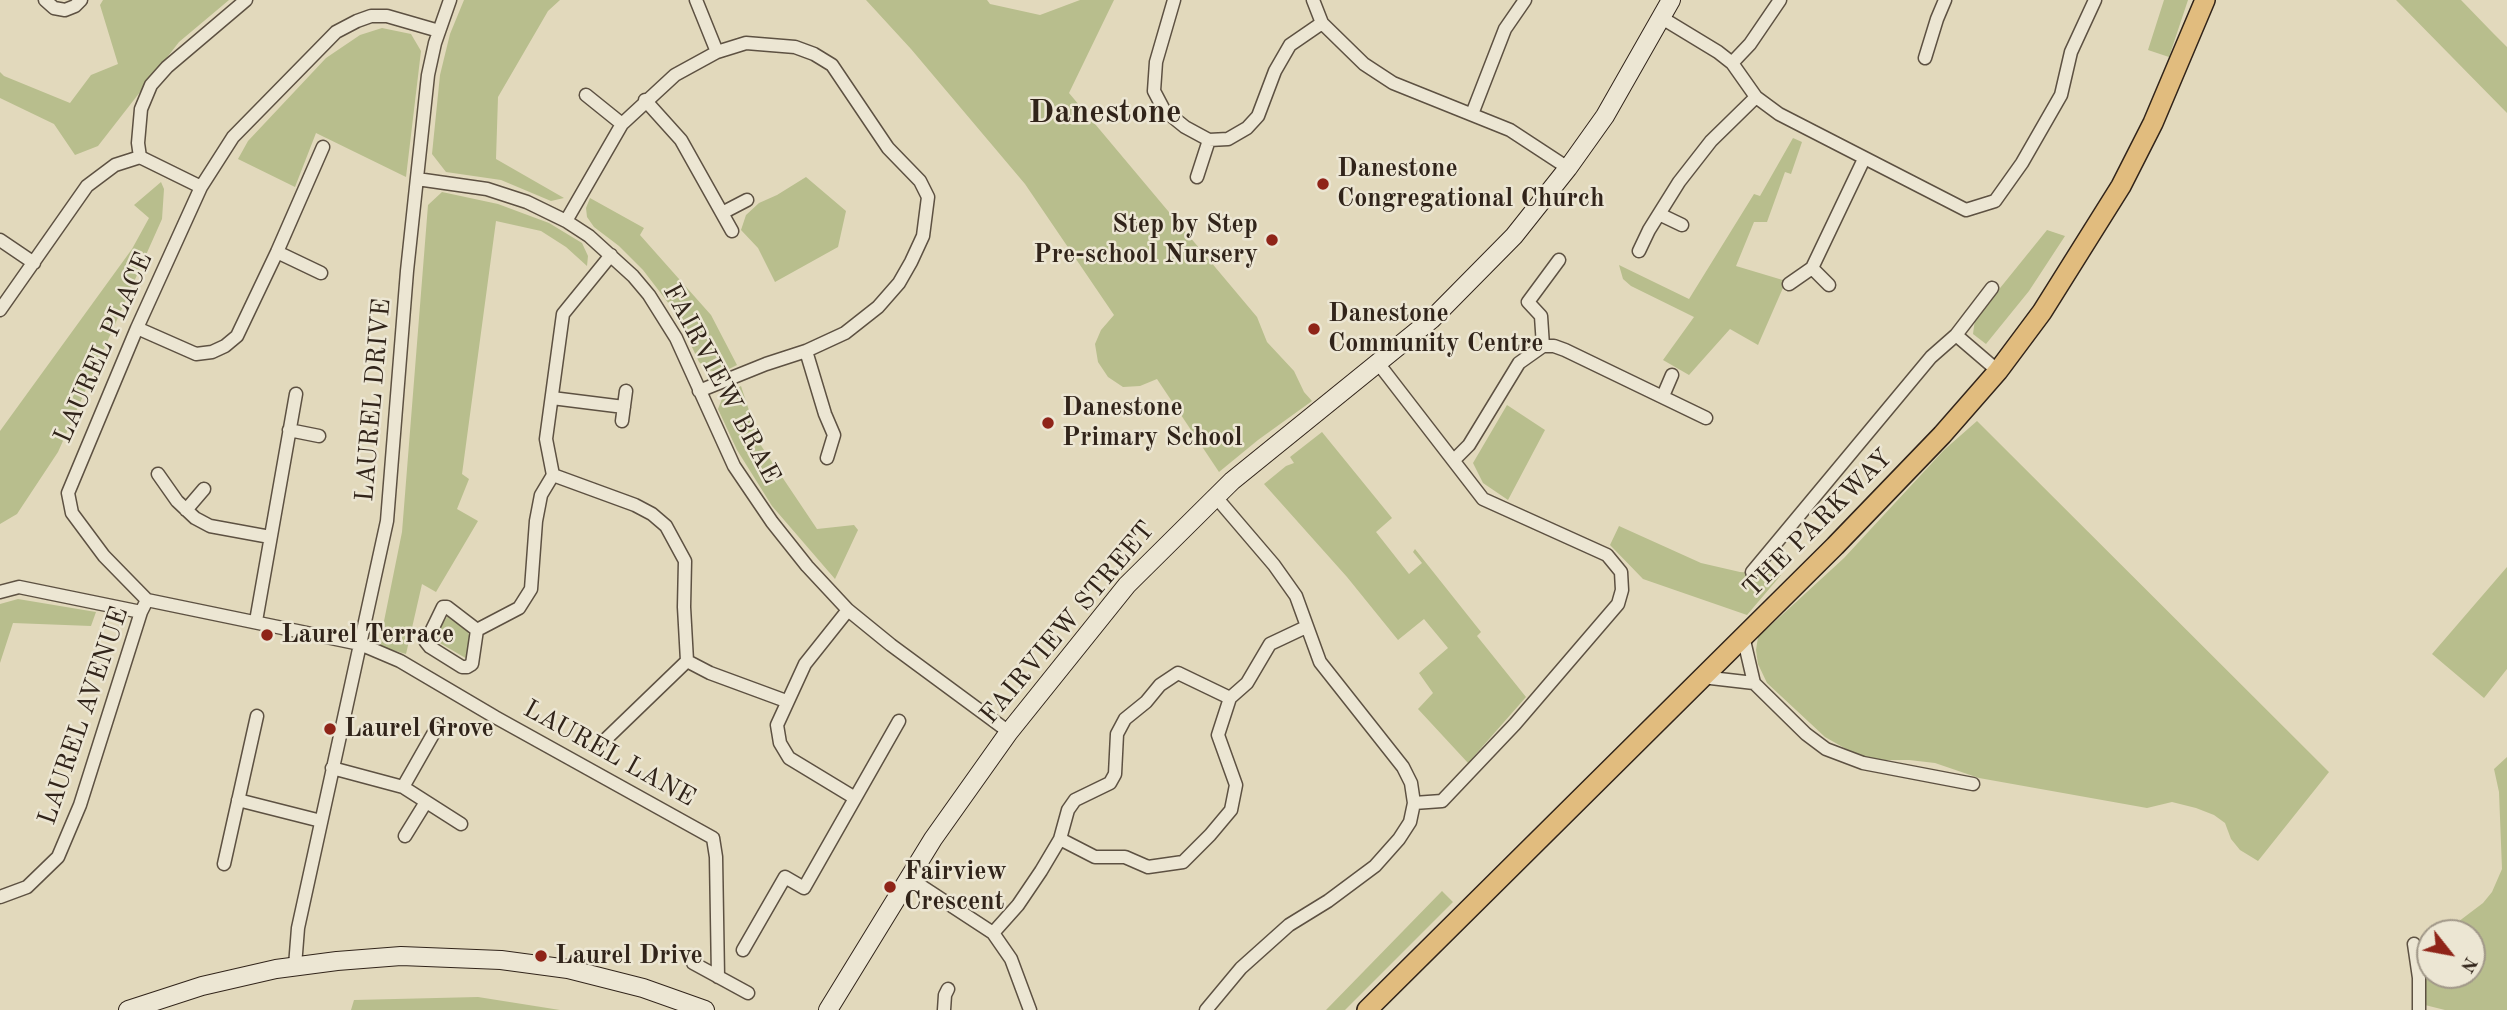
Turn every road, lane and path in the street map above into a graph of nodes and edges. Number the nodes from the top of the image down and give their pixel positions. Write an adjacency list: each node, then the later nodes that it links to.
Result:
1 (45, 0): 2 (street)
2 (81, 0)
3 (246, 0): 27 (street)
4 (450, 0): 16 (street, LAUREL DRIVE)
5 (696, 0): 17 (street)
6 (1174, 0): 25 (street)
7 (1313, 0): 15 (street)
8 (1525, 0): 23 (street)
9 (1671, 0): 14 (street, FAIRVIEW STREET)
10 (1780, 0): 19 (street)
11 (1945, 0): 18 (street)
12 (2095, 0): 28 (street)
13 (2206, 0): 56 (main road, THE PARKWAY)
14 (1662, 18): 19 (street); 29 (street, FAIRVIEW STREET)
15 (1322, 23): 23 (street); 25 (street)
16 (439, 31): 31 (street, LAUREL DRIVE); 32 (street, LAUREL PLACE)
17 (717, 52): 22 (street); 54 (street)
18 (1925, 58)
19 (1732, 63): 21 (street)
20 (586, 95): 24 (street)
21 (1756, 97): 28 (street); 35 (street)
22 (645, 100): 24 (street); 34 (street)
23 (1472, 114): 29 (street)
24 (622, 124): 36 (street)
25 (1209, 140): 30 (street)
26 (323, 147): 41 (street)
27 (140, 158): 32 (street); 44 (street)
28 (1864, 159): 45 (street)
29 (1568, 168): 55 (street, FAIRVIEW STREET)
30 (1197, 177)
31 (417, 179): 36 (street, FAIRVIEW BRAE); 85 (street, LAUREL DRIVE)
32 (201, 187): 51 (street, LAUREL PLACE)
33 (747, 200): 34 (street)
34 (722, 213): 38 (street)
35 (1660, 214): 37 (street); 40 (street)
36 (566, 221): 42 (street, FAIRVIEW BRAE)
37 (1682, 225)
38 (733, 231)
39 (0, 240): 44 (street)
40 (1639, 251)
41 (277, 252): 46 (street); 51 (street)
42 (611, 255): 59 (street, FAIRVIEW BRAE); 62 (street)
43 (1559, 260): 53 (street)
44 (34, 263): 50 (street)
45 (1812, 268): 47 (street); 48 (street)
46 (321, 272)
47 (1789, 284)
48 (1829, 285)
49 (1992, 289): 52 (street)
50 (0, 310)
51 (137, 328): 78 (street, LAUREL PLACE)
52 (1956, 335): 56 (street); 76 (street)
53 (1543, 345): 61 (street); 69 (street)
54 (806, 351): 59 (street); 68 (street)
55 (1378, 363): 69 (street); 73 (street, FAIRVIEW STREET)
56 (1998, 371): 84 (main road, THE PARKWAY)
57 (1672, 375): 61 (street)
58 (626, 391): 63 (street)
59 (699, 391): 79 (street, FAIRVIEW BRAE)
60 (296, 394): 66 (street)
61 (1663, 396): 64 (street)
62 (552, 398): 63 (street); 71 (street)
63 (624, 407): 65 (street)
64 (1706, 418)
65 (622, 421)
66 (289, 430): 67 (street); 75 (street)
67 (319, 436)
68 (827, 458)
69 (1454, 460): 102 (street)
70 (158, 474): 74 (street)
71 (553, 475): 83 (street); 86 (street)
72 (204, 489): 74 (street)
73 (1215, 496): 82 (street); 94 (street, FAIRVIEW STREET)
74 (186, 510): 75 (street)
75 (270, 537): 81 (street)
76 (1752, 572)
77 (0, 592): 80 (street)
78 (147, 600): 80 (street, LAUREL AVENUE); 81 (street)
79 (848, 610): 90 (street); 94 (street, FAIRVIEW BRAE)
80 (141, 612): 109 (street, LAUREL AVENUE)
81 (256, 621): 85 (street)
82 (1306, 626): 89 (street); 102 (street)
83 (477, 630): 83 (street)
84 (1743, 636): 87 (main road, THE PARKWAY); 88 (street)
85 (360, 644): 96 (street, LAUREL DRIVE); 115 (street, LAUREL LANE)
86 (687, 661): 90 (street); 95 (street)
87 (1702, 677): 88 (street); 124 (main road, THE PARKWAY)
88 (1754, 683): 97 (street)
89 (1230, 698): 106 (street); 106 (street)
90 (786, 701): 99 (street)
91 (257, 716): 100 (street)
92 (899, 721): 99 (street)
93 (436, 729): 98 (street)
94 (1009, 732): 108 (street, FAIRVIEW STREET)
95 (604, 741)
96 (332, 768): 98 (street); 103 (street, LAUREL DRIVE)
97 (1973, 784)
98 (403, 787): 101 (street)
99 (855, 798): 112 (street)
100 (238, 800): 103 (street); 107 (street)
101 (426, 802): 104 (street); 105 (street)
102 (1414, 803): 123 (street)
103 (321, 821): 114 (street, LAUREL DRIVE)
104 (461, 824)
105 (405, 836)
106 (1060, 839): 110 (street)
107 (224, 864)
108 (909, 878): 110 (street); 120 (street, FAIRVIEW STREET)
109 (0, 897)
110 (993, 933): 122 (street)
111 (2414, 944): 125 (street)
112 (743, 950)
113 (693, 963): 115 (street)
114 (295, 966): 118 (street); 119 (street)
115 (718, 977): 117 (street)
116 (948, 989): 121 (street)
117 (748, 993)
118 (128, 1010)
119 (705, 1010)
120 (828, 1010)
121 (944, 1010)
122 (1030, 1010)
123 (1206, 1010)
124 (1367, 1010)
125 (2418, 1010)

